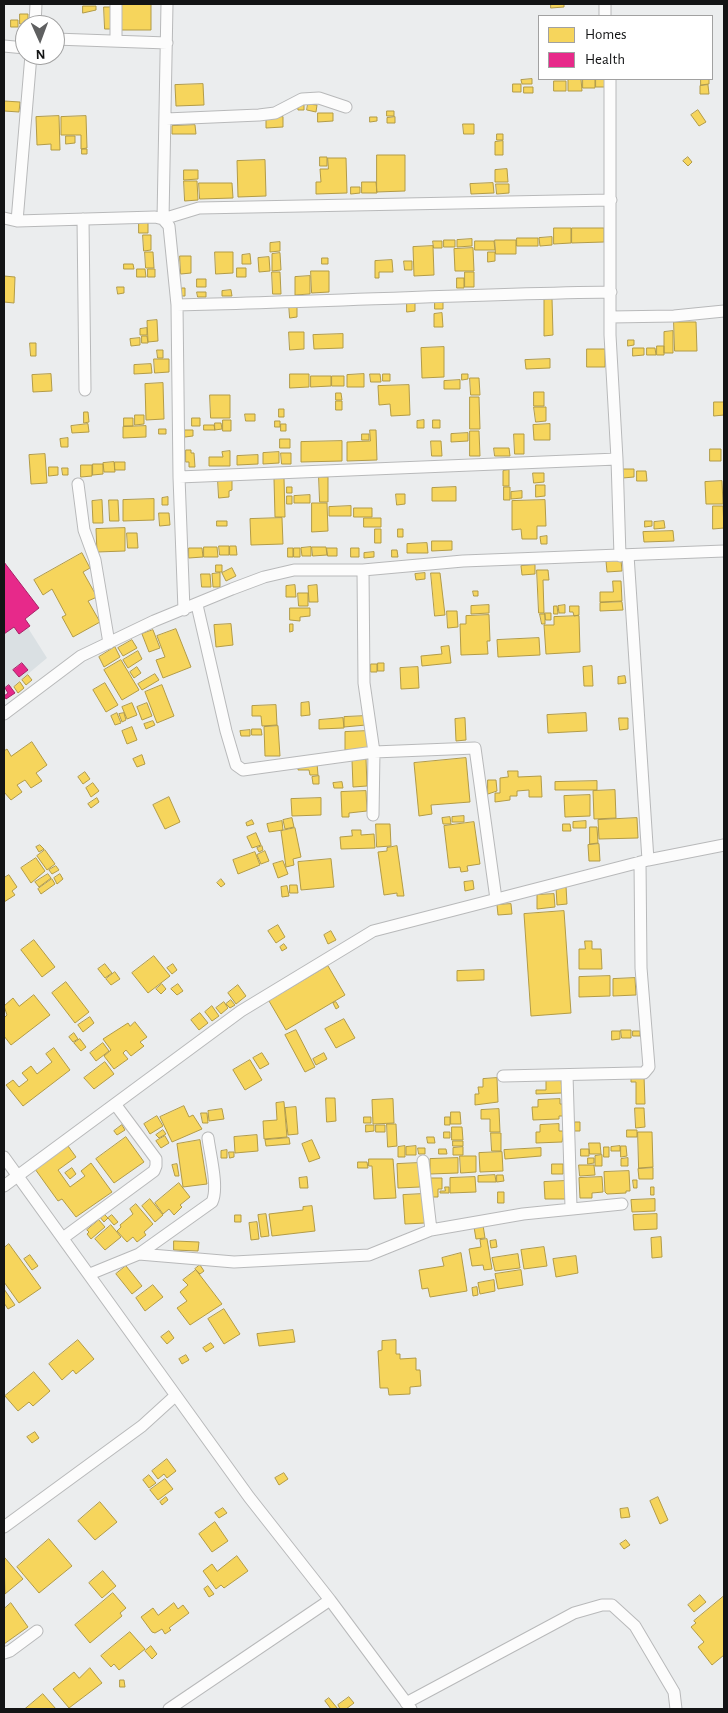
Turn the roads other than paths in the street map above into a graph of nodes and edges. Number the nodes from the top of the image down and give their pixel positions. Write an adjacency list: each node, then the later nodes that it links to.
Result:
1 (116, 4): 4 (street)
2 (167, 4): 5 (street)
3 (65, 39): 4 (street)
4 (116, 41): 5 (street)
5 (166, 42): 9 (street)
6 (30, 65): 14 (street)
7 (610, 80): 10 (street)
8 (346, 106): 9 (street)
9 (166, 120): 13 (street)
10 (611, 200): 13 (street); 15 (street)
11 (4, 218): 14 (street)
12 (83, 219): 13 (street); 14 (street); 19 (street)
13 (163, 219): 16 (street)
14 (18, 221)
15 (611, 292): 16 (street); 18 (street)
16 (177, 305): 21 (street)
17 (724, 311): 18 (street)
18 (611, 317): 20 (street)
19 (85, 390)
20 (618, 459): 21 (street); 24 (street)
21 (179, 477): 27 (street)
22 (78, 484): 28 (street)
23 (724, 551): 24 (street)
24 (624, 555): 25 (street); 33 (street)
25 (363, 570): 26 (street); 30 (street)
26 (197, 604): 27 (street); 30 (street)
27 (184, 610): 28 (street)
28 (109, 642): 29 (street)
29 (4, 714)
30 (374, 752): 31 (street); 34 (street)
31 (373, 816)
32 (724, 845): 33 (street)
33 (644, 861): 34 (street); 35 (street)
34 (496, 899): 37 (street)
35 (567, 1075): 36 (street); 44 (street)
36 (503, 1076)
37 (115, 1104): 41 (street); 46 (street)
38 (208, 1138): 47 (street)
39 (4, 1157): 41 (street)
40 (423, 1161): 45 (street)
41 (17, 1176): 42 (street); 46 (street)
42 (4, 1186)
43 (622, 1204): 44 (street)
44 (571, 1208): 45 (street)
45 (431, 1230): 47 (street)
46 (63, 1238): 48 (street)
47 (139, 1254): 48 (street)
48 (90, 1274): 49 (street)
49 (175, 1396): 50 (street); 51 (street)
50 (4, 1527)
51 (330, 1600): 54 (street); 55 (street)
52 (37, 1632): 53 (street)
53 (4, 1653)
54 (408, 1706): 56 (street)
55 (170, 1709)
56 (676, 1709)

